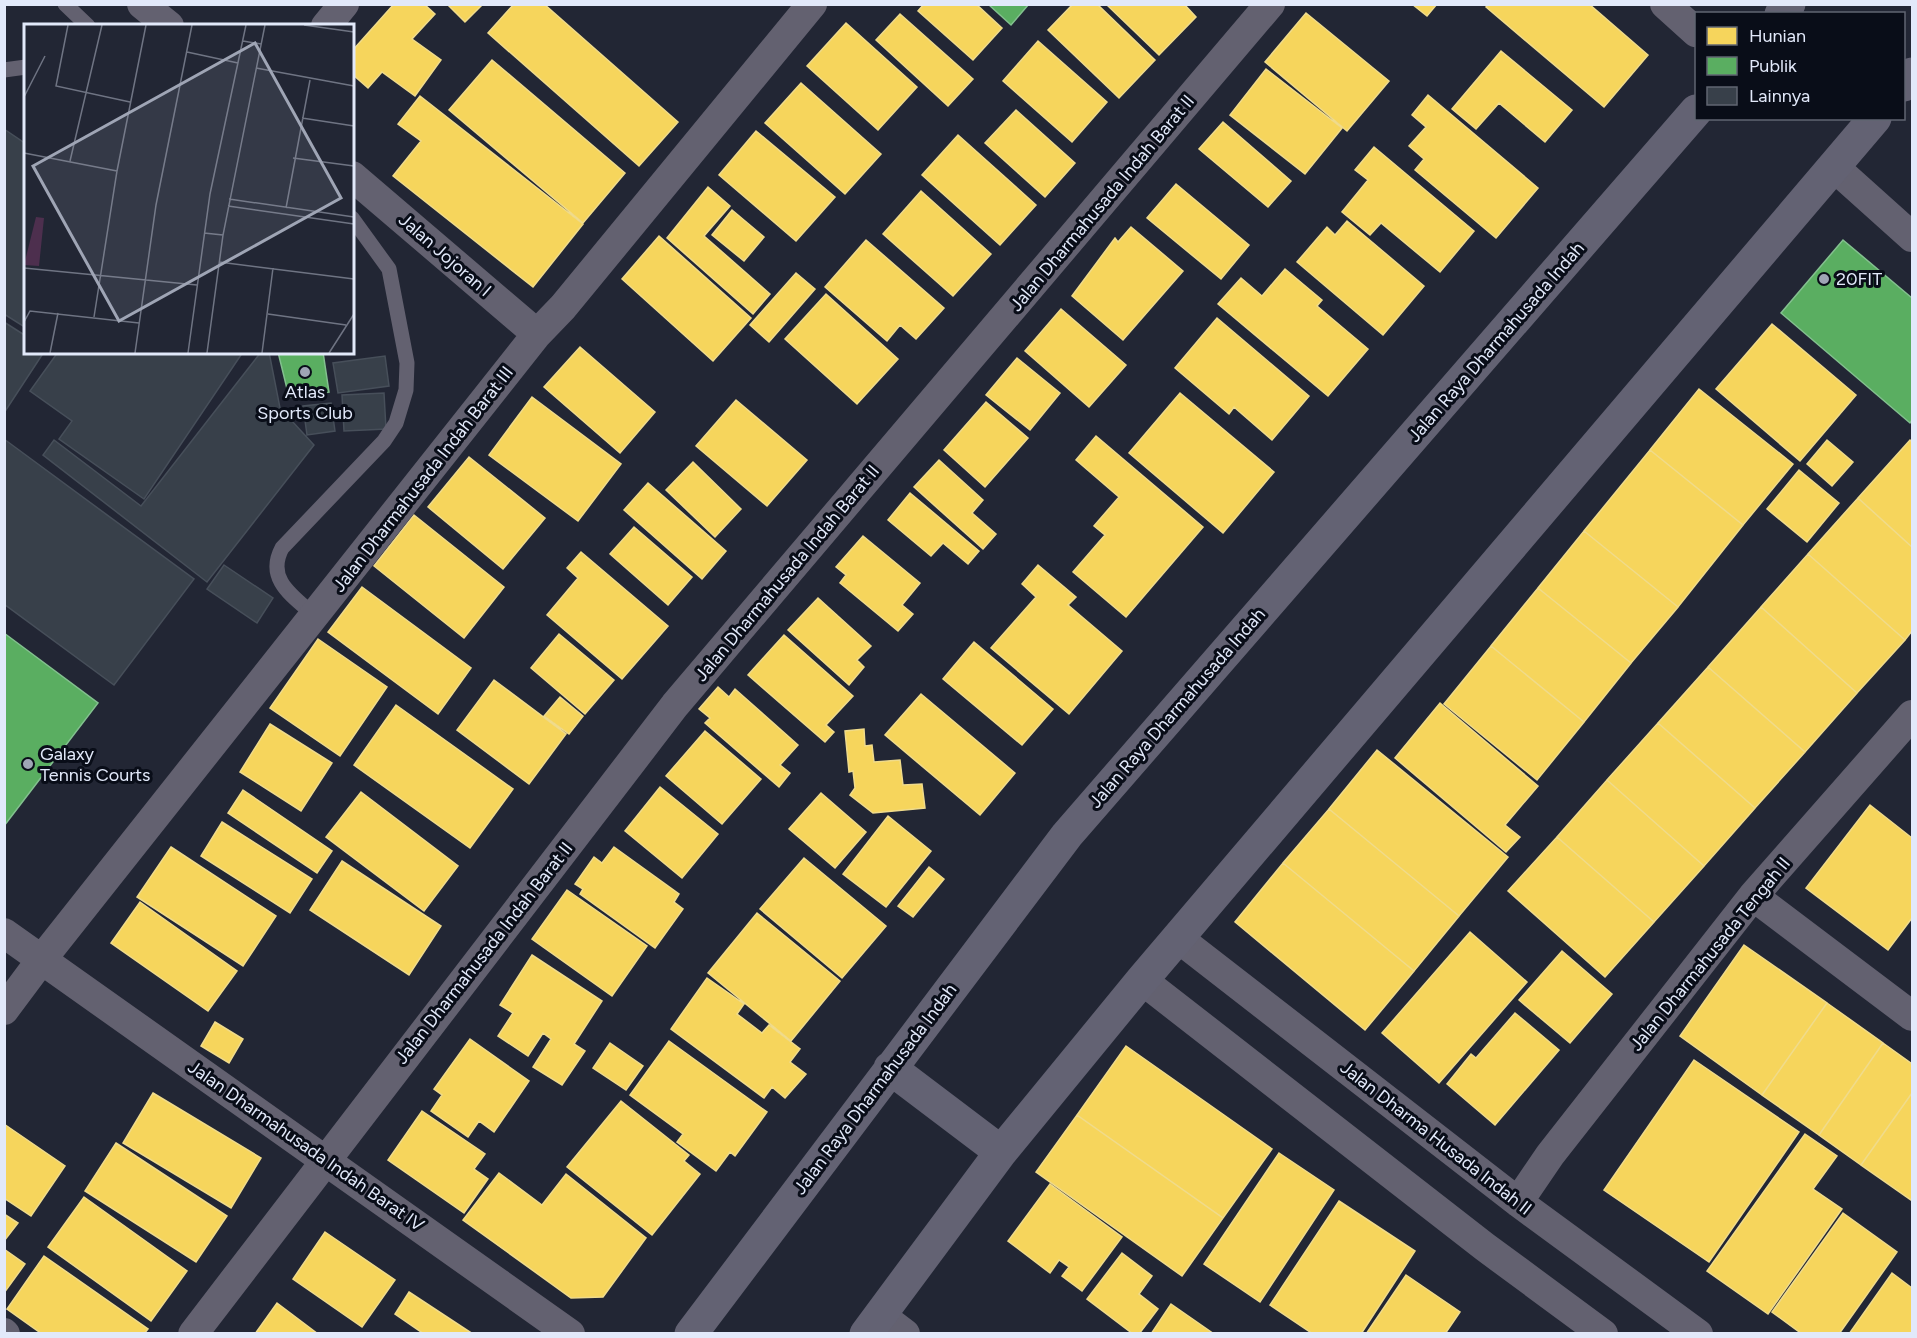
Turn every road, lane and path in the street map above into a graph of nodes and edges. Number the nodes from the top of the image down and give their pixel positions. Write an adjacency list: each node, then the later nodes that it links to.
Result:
1 (65, 4): 7 (lane)
2 (142, 4): 8 (street)
3 (344, 4): 9 (street)
4 (812, 4): 19 (street, Jalan Dharmahusada Indah Barat III)
5 (1270, 4): 31 (street, Jalan Dharmahusada Indah Barat II)
6 (1665, 4): 10 (street)
7 (87, 24)
8 (167, 24)
9 (328, 24)
10 (1695, 31)
11 (24, 67): 12 (lane)
12 (4, 70)
13 (1695, 112): 29 (main road, Jalan Raya Dharmahusada Indah)
14 (1873, 120): 15 (main road)
15 (1834, 167): 18 (street); 24 (main road)
16 (354, 178): 19 (street, Jalan Jojoran I)
17 (354, 221): 20 (lane)
18 (1912, 237)
19 (537, 334): 20 (street, Jalan Dharmahusada Indah Barat III)
20 (315, 616): 25 (street, Jalan Dharmahusada Indah Barat III)
21 (1912, 715): 22 (street, Jalan Dharmahusada Tengah II)
22 (1753, 896): 28 (street); 32 (street, Jalan Dharmahusada Tengah II)
23 (4, 933): 25 (street, Jalan Dharmahusada Indah Barat IV)
24 (1178, 938): 26 (main road); 32 (street, Jalan Dharma Husada Indah II)
25 (42, 959): 27 (street, Jalan Dharmahusada Indah Barat III); 31 (street, Jalan Dharmahusada Indah Barat IV)
26 (1142, 980): 30 (main road); 37 (street)
27 (4, 1010)
28 (1912, 1016)
29 (890, 1068): 30 (main road); 36 (main road, Jalan Raya Dharmahusada Indah)
30 (1001, 1152): 33 (main road)
31 (326, 1160): 34 (street, Jalan Dharmahusada Indah Barat II); 35 (street, Jalan Dharmahusada Indah Barat IV)
32 (1518, 1202): 38 (street, Jalan Dharma Husada Indah II)
33 (884, 1327)
34 (193, 1334)
35 (570, 1334)
36 (692, 1334)
37 (1603, 1334)
38 (1698, 1334)

